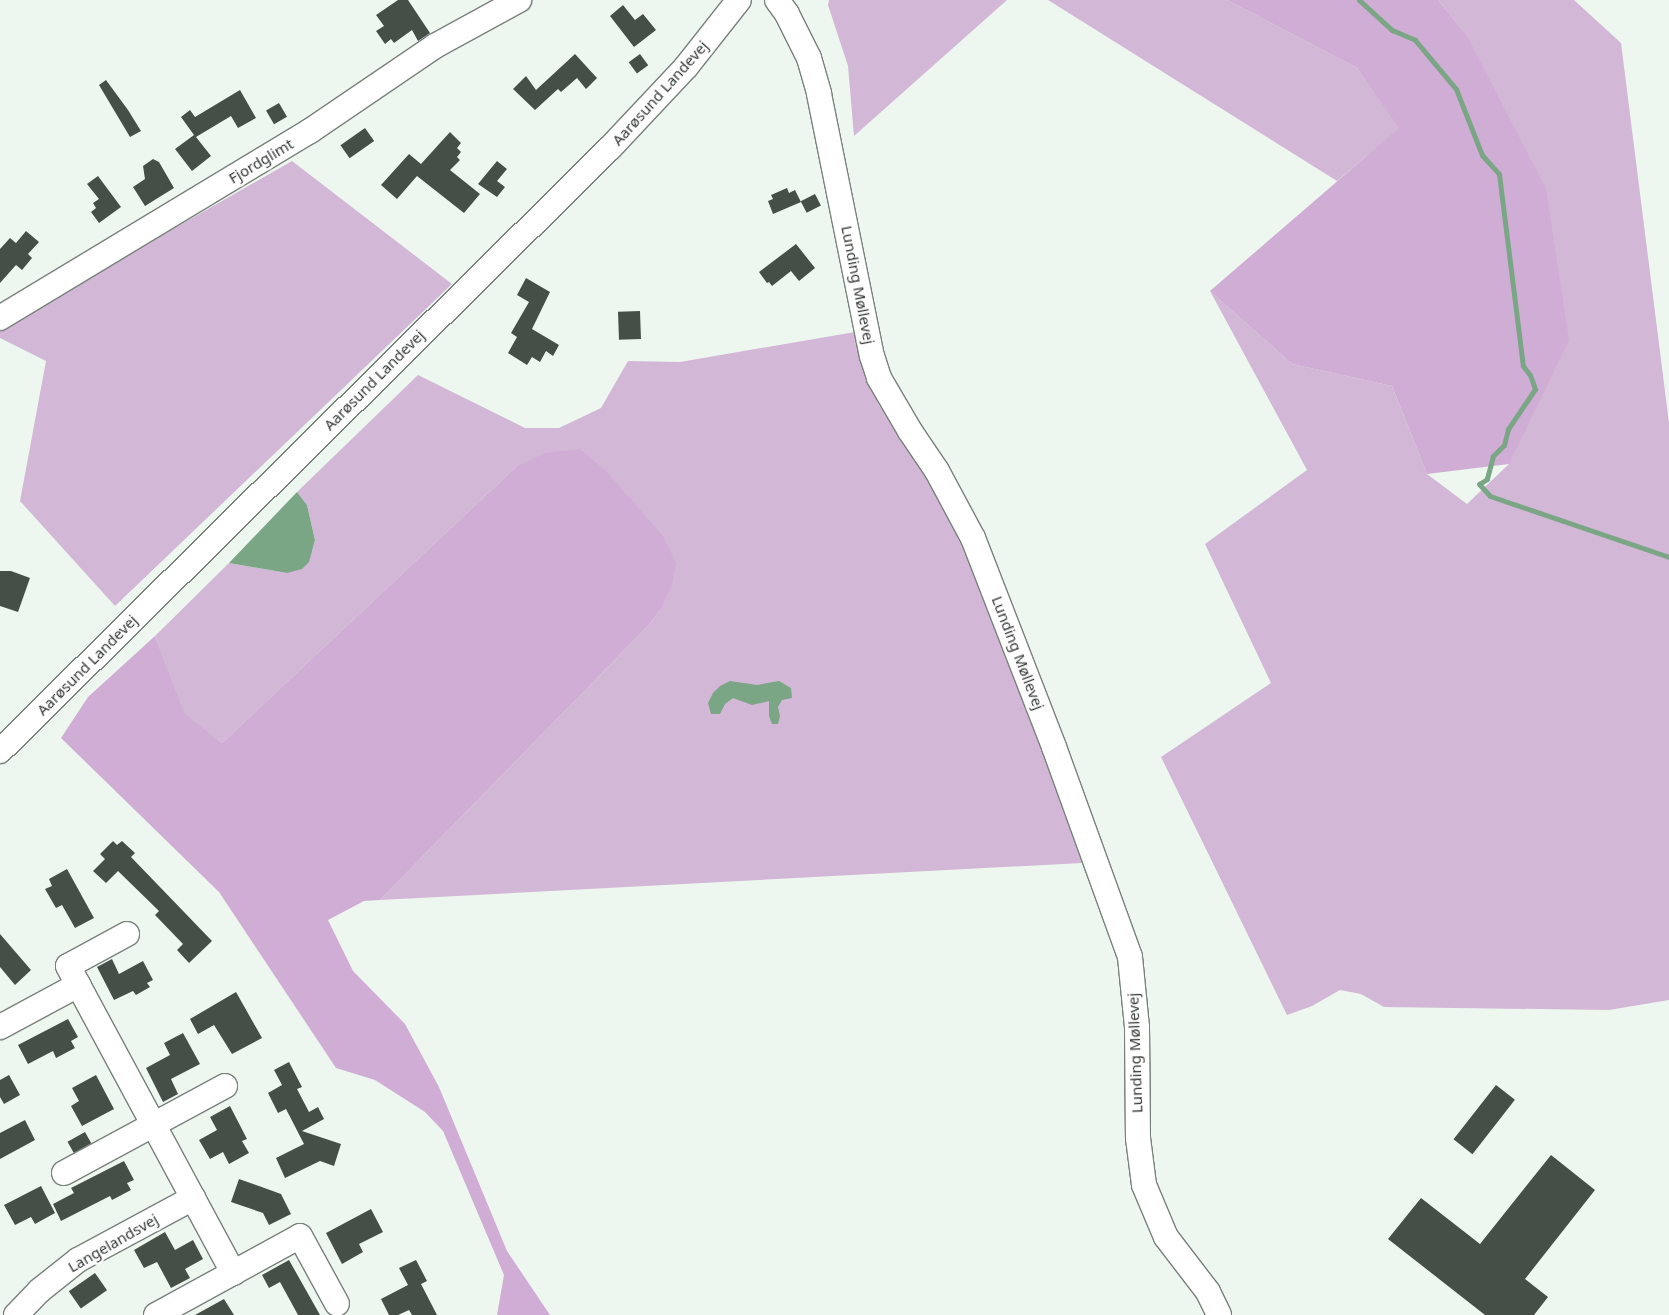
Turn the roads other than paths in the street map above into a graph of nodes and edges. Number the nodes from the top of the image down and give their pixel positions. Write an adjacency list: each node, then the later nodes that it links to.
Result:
1 (519, 0): 4 (street, Fjordglimt)
2 (739, 0): 5 (street, Aarøsund Landevej)
3 (777, 0): 17 (street, Lunding Møllevej)
4 (0, 318)
5 (0, 751)
6 (127, 934): 7 (street)
7 (78, 985): 8 (street); 10 (street)
8 (0, 1027)
9 (225, 1086): 10 (street)
10 (153, 1125): 11 (street); 12 (street)
11 (64, 1173)
12 (193, 1198): 13 (street); 15 (street, Langelandsvej)
13 (233, 1273): 14 (street); 16 (street)
14 (337, 1304)
15 (16, 1315)
16 (156, 1315)
17 (1219, 1315)

